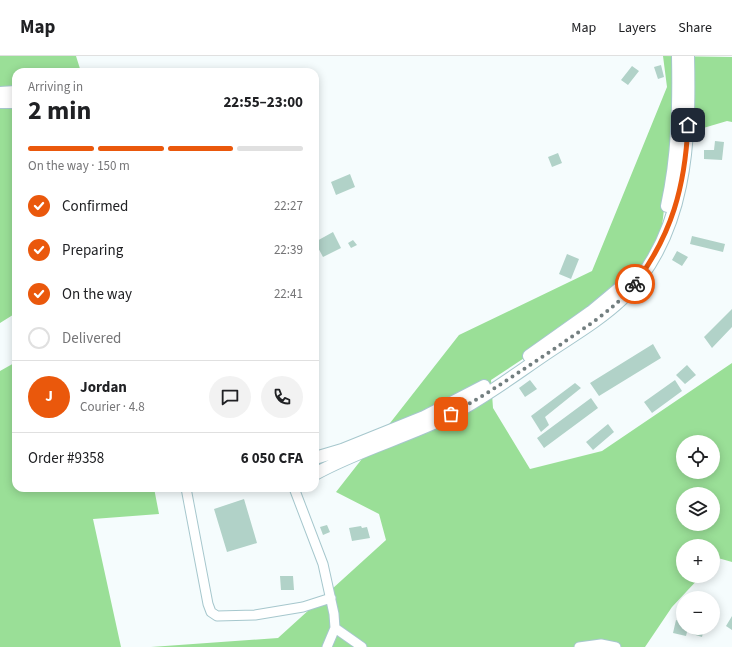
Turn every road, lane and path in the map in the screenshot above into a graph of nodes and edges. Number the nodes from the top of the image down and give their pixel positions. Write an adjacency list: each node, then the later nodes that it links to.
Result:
1 (678, 56): 7 (street)
2 (688, 56): 8 (street)
3 (12, 92): 4 (street)
4 (0, 93)
5 (0, 102): 6 (street)
6 (12, 102)
7 (319, 457)
8 (319, 472)
9 (187, 492): 11 (street)
10 (296, 492): 11 (street)
11 (331, 598): 12 (street)
12 (335, 628): 13 (street); 14 (street)
13 (327, 647)
14 (362, 647)
15 (579, 647): 16 (street)
16 (616, 647)

